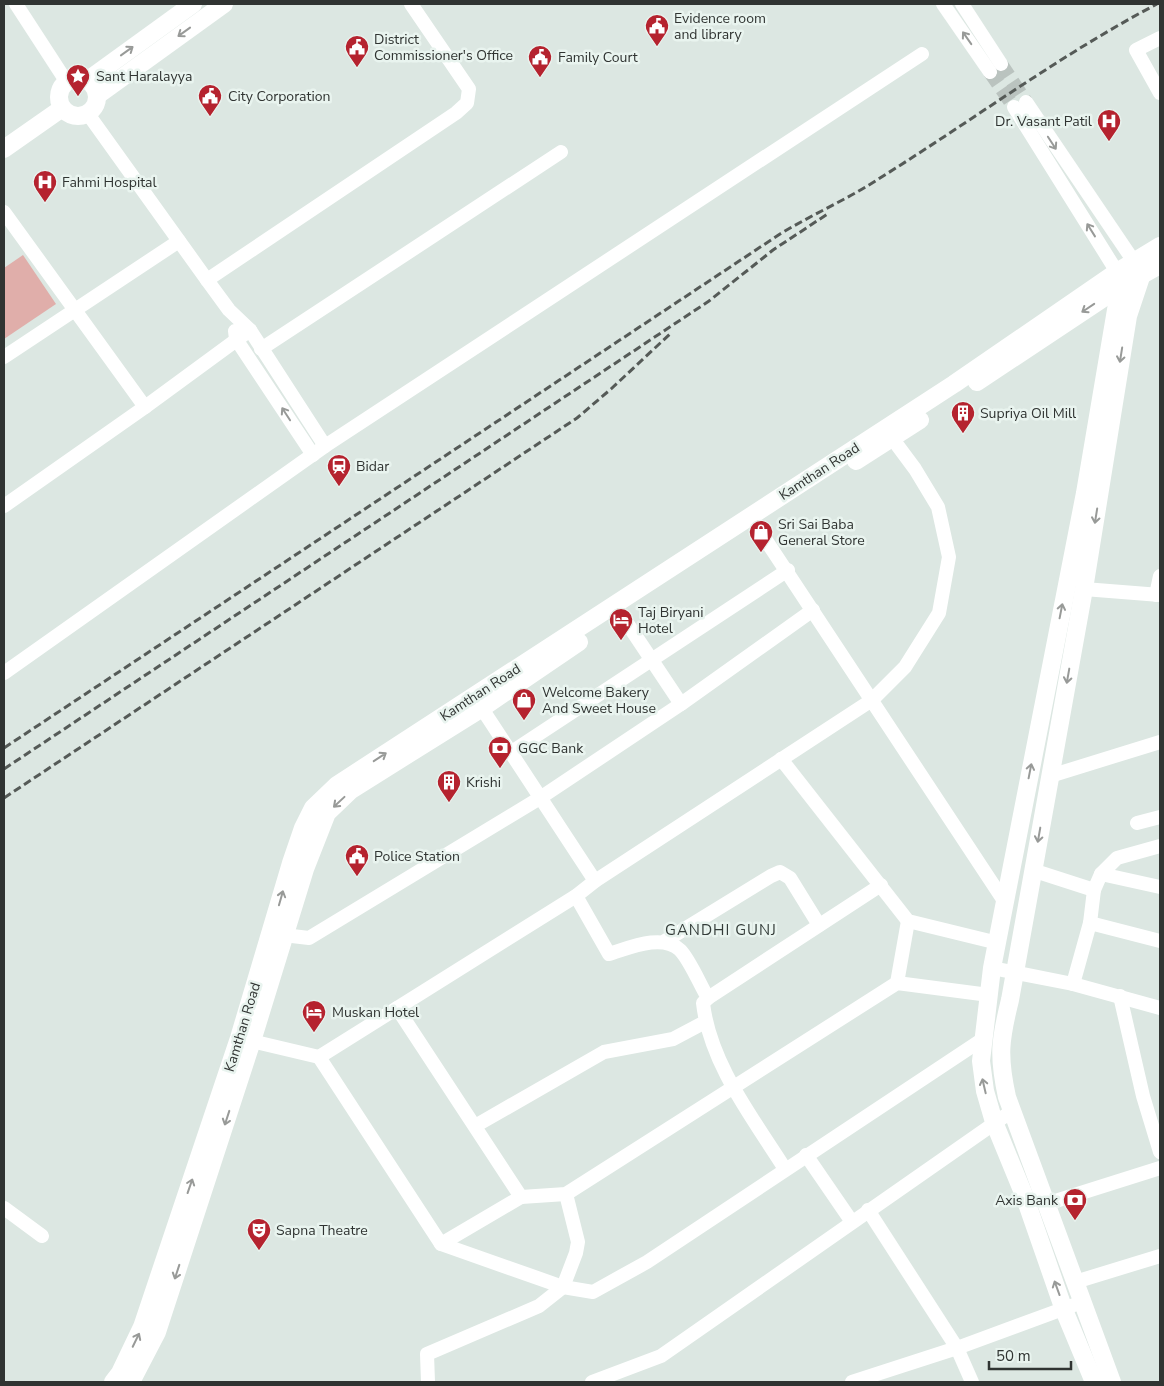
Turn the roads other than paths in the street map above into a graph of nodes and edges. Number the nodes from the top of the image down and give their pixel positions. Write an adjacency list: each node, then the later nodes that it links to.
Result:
1 (16, 4): 10 (street)
2 (193, 4): 9 (main road, one-way to 2)
3 (224, 4): 12 (main road, one-way to 12)
4 (412, 4): 21 (street)
5 (943, 4): 6 (street, one-way to 5)
6 (962, 4)
7 (1160, 38): 11 (street)
8 (922, 54): 31 (street)
9 (88, 80): 10 (main road); 12 (main road)
10 (66, 81): 13 (main road)
11 (1160, 92)
12 (98, 95): 14 (main road)
13 (62, 109): 14 (main road); 15 (main road)
14 (88, 114): 18 (street)
15 (4, 149)
16 (561, 152): 27 (street)
17 (4, 212): 23 (street)
18 (179, 241): 21 (street); 23 (street)
19 (1158, 256): 20 (main road, Kamthan Road)
20 (1138, 268): 22 (main road, Kamthan Road); 22 (street, one-way to 20); 37 (main road, one-way to 37)
21 (207, 280): 24 (street)
22 (1118, 288): 30 (main road, Kamthan Road); 61 (main road, one-way to 22)
23 (76, 309): 28 (street); 29 (street)
24 (230, 310): 25 (street); 26 (street)
25 (250, 330): 26 (street); 27 (street)
26 (236, 339): 29 (street); 32 (street, one-way to 26)
27 (261, 349): 31 (street)
28 (4, 357)
29 (145, 407): 33 (street)
30 (888, 434): 34 (main road, Kamthan Road); 43 (street)
31 (325, 446): 32 (street)
32 (313, 455): 42 (street)
33 (4, 506)
34 (754, 520): 35 (street); 40 (main road, Kamthan Road); 44 (main road, Kamthan Road)
35 (788, 570): 39 (street); 41 (street)
36 (1160, 576): 38 (street)
37 (1084, 589): 38 (street); 49 (main road, one-way to 49)
38 (1158, 595)
39 (813, 610): 43 (street); 45 (street)
40 (621, 614): 41 (street); 44 (main road, Kamthan Road)
41 (653, 660): 45 (street); 47 (street)
42 (4, 673)
43 (872, 700): 48 (street); 61 (street)
44 (478, 702): 47 (street); 65 (main road, Kamthan Road)
45 (681, 704): 50 (street)
46 (1160, 742): 49 (street)
47 (510, 753): 50 (street)
48 (781, 759): 56 (street); 57 (street)
49 (1050, 776): 54 (main road, one-way to 54)
50 (540, 798): 56 (street); 65 (street)
51 (1160, 816): 52 (street)
52 (1137, 823)
53 (1160, 846): 55 (street)
54 (1032, 870): 59 (street); 70 (main road)
55 (1102, 874): 58 (street); 59 (street)
56 (595, 881): 60 (street)
57 (881, 885): 62 (street); 64 (street)
58 (1160, 887)
59 (1094, 890): 63 (street)
60 (576, 896): 66 (street); 76 (street)
61 (1006, 904): 68 (main road)
62 (908, 921): 68 (street); 71 (street)
63 (1090, 923): 67 (street); 72 (street)
64 (819, 925): 66 (street); 75 (street)
65 (278, 934): 79 (main road, Kamthan Road)
66 (665, 942): 75 (street)
67 (1160, 942)
68 (998, 943): 69 (main road)
69 (992, 968): 70 (street); 73 (main road)
70 (1015, 971): 72 (street); 83 (main road)
71 (897, 982): 73 (street); 82 (street)
72 (1072, 984): 74 (street)
73 (988, 995): 80 (main road)
74 (1120, 996): 77 (street); 86 (street)
75 (708, 998): 78 (street)
76 (397, 1008): 81 (street); 85 (street)
77 (1160, 1008)
78 (705, 1022): 82 (street); 85 (street)
79 (246, 1040): 81 (street); 104 (main road, Kamthan Road)
80 (983, 1040): 84 (main road, one-way to 80); 87 (street)
81 (319, 1057): 97 (street)
82 (733, 1087): 89 (street); 90 (street)
83 (1012, 1111): 84 (street); 92 (main road)
84 (994, 1122): 94 (street); 102 (main road, one-way to 84)
85 (475, 1126): 91 (street)
86 (1160, 1152)
87 (806, 1155): 89 (street); 95 (street)
88 (1160, 1168): 92 (street)
89 (786, 1169): 100 (street)
90 (566, 1194): 91 (street); 100 (street)
91 (521, 1197): 97 (street)
92 (1046, 1204): 99 (main road)
93 (4, 1208): 96 (street)
94 (868, 1210): 95 (street); 103 (street)
95 (852, 1222): 106 (street)
96 (42, 1236)
97 (441, 1244): 100 (street)
98 (1160, 1256): 99 (street)
99 (1075, 1282): 101 (main road)
100 (563, 1287): 105 (street)
101 (1082, 1302): 102 (street); 110 (main road)
102 (1064, 1310): 103 (street); 109 (main road)
103 (957, 1348): 107 (street); 108 (street)
104 (128, 1380)
105 (428, 1382)
106 (592, 1382)
107 (852, 1382)
108 (972, 1382)
109 (1094, 1382)
110 (1112, 1382)

